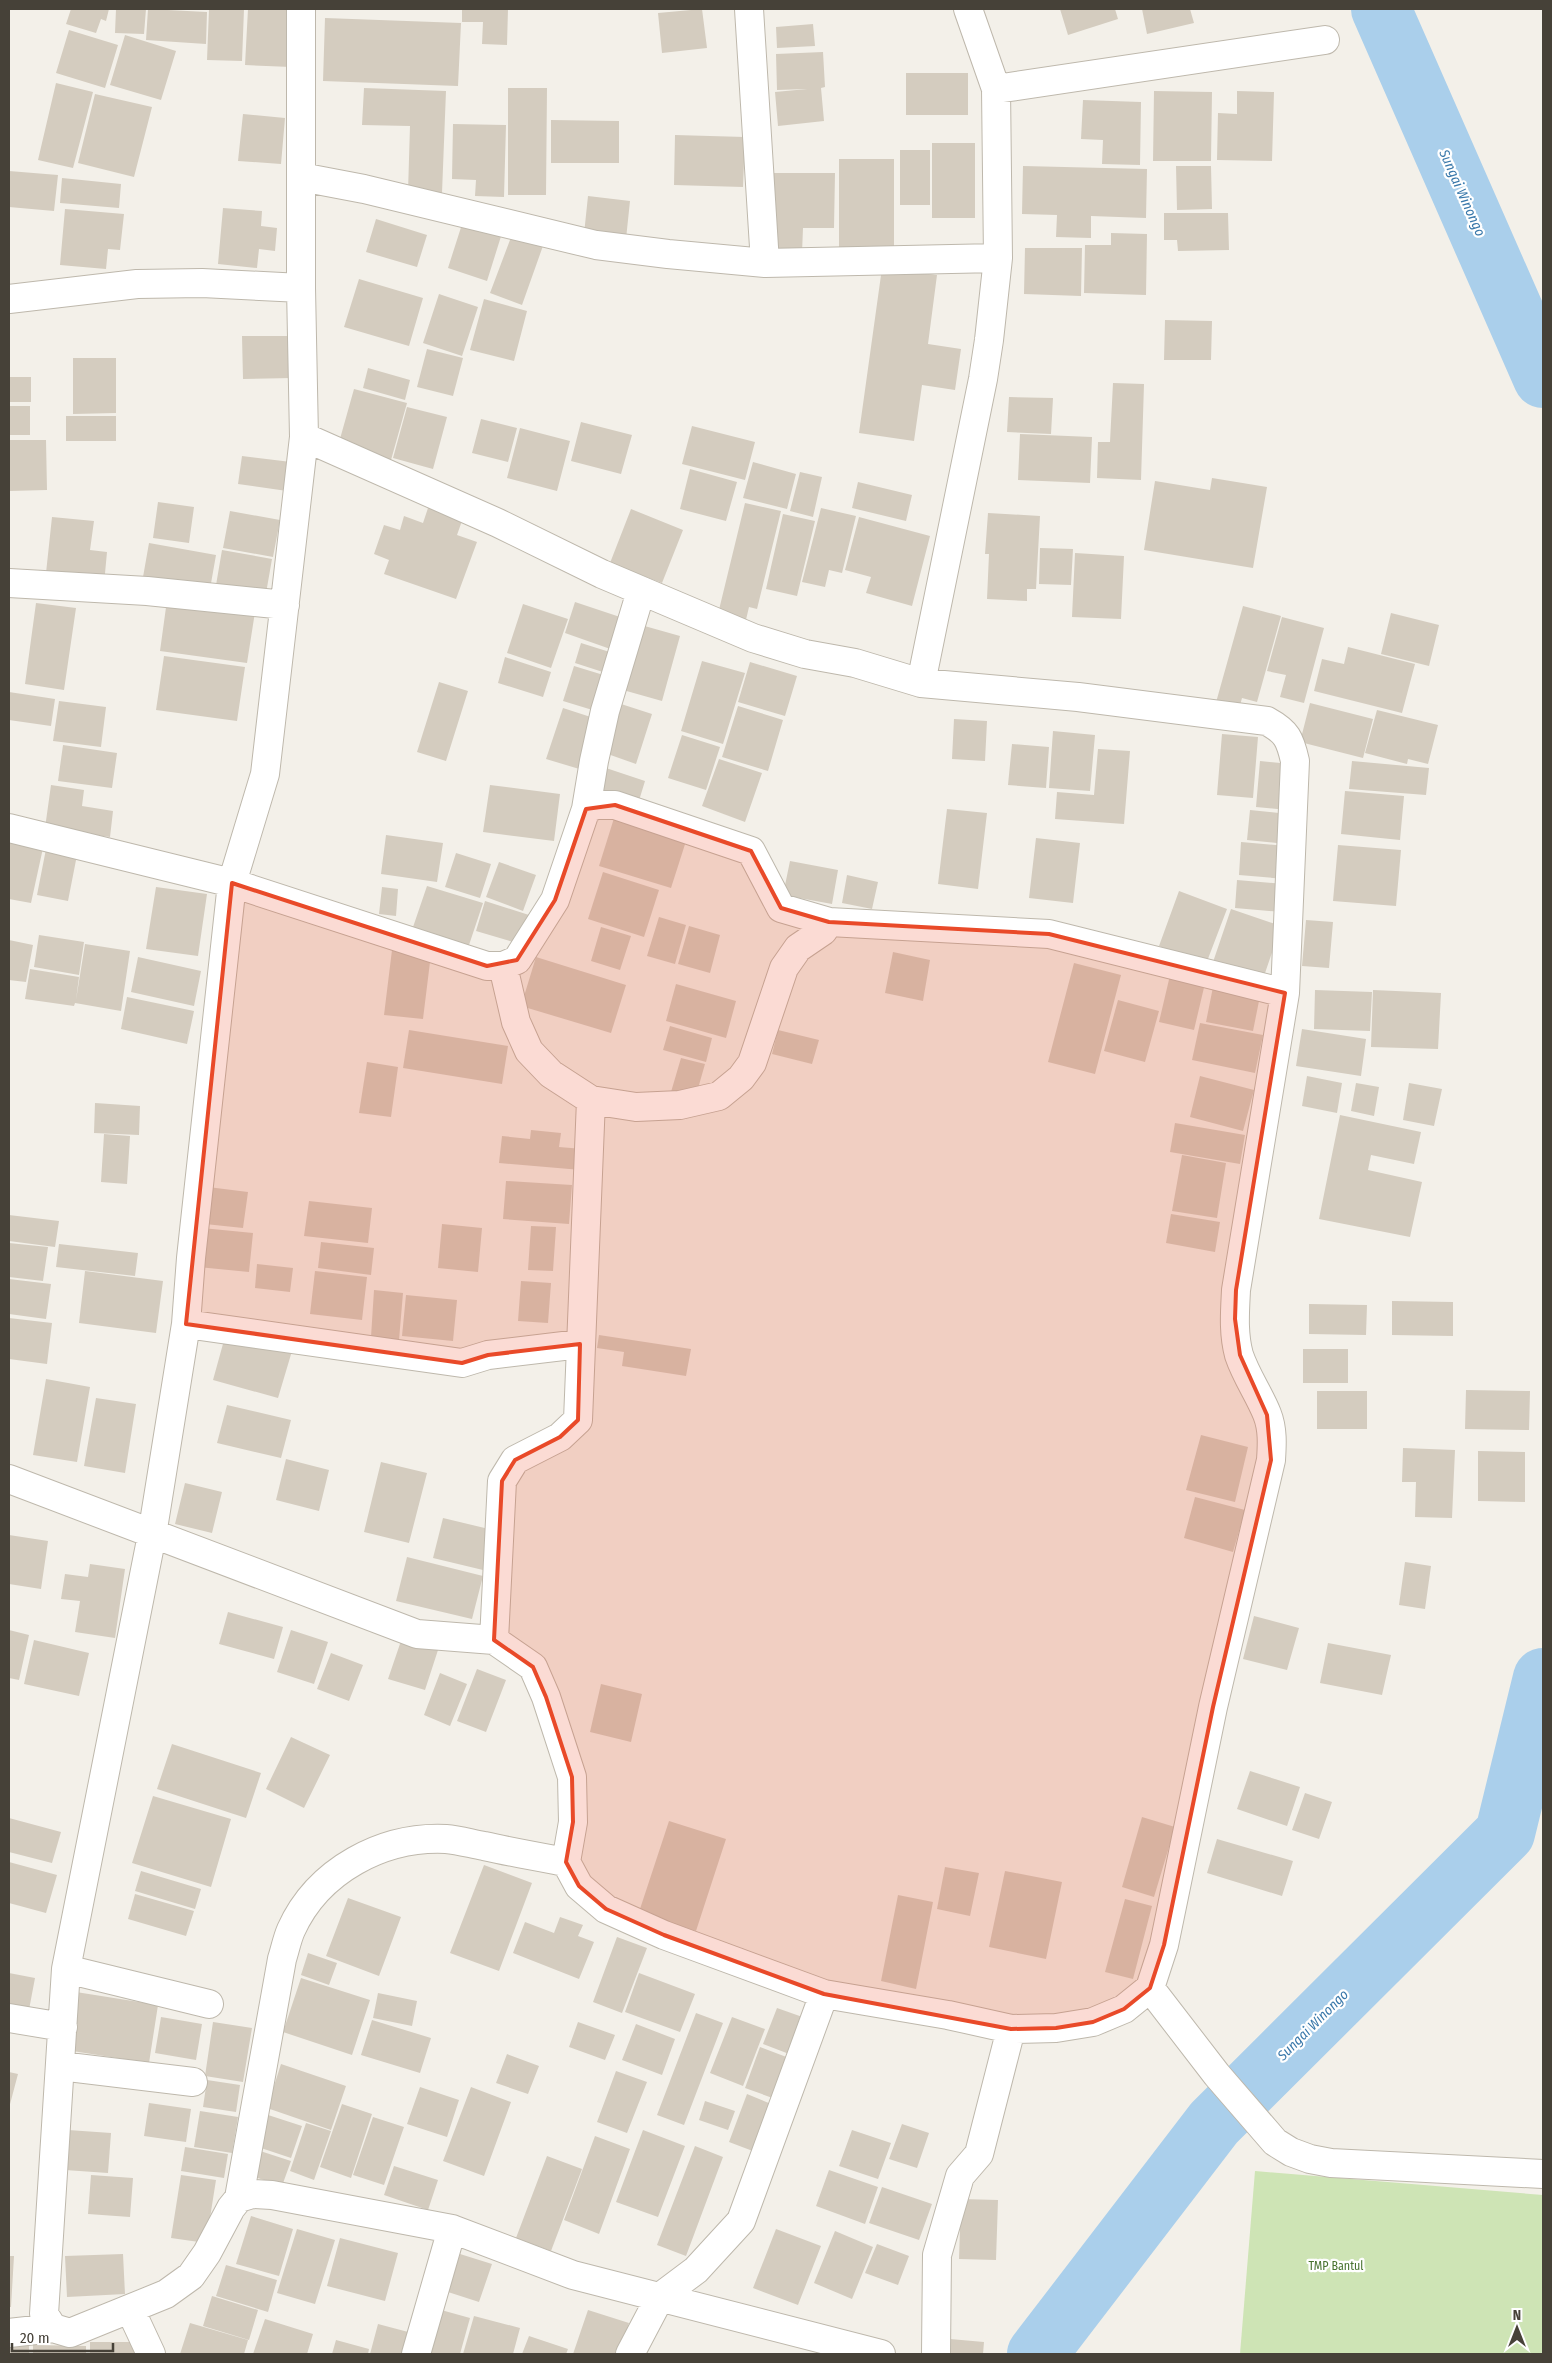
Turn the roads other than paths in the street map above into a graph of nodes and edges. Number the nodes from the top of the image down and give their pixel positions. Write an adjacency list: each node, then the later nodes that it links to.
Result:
1 (301, 9): 6 (street)
2 (749, 9): 8 (street)
3 (968, 9): 5 (street)
4 (1325, 40): 5 (street)
5 (996, 89): 7 (street)
6 (301, 177): 8 (street); 9 (street)
7 (998, 258): 8 (street); 15 (street)
8 (764, 263)
9 (301, 288): 10 (street); 11 (street)
10 (9, 299)
11 (304, 437): 13 (street); 14 (street)
12 (9, 583): 14 (street)
13 (641, 591): 15 (street); 16 (street)
14 (284, 605): 18 (street)
15 (921, 683): 21 (street)
16 (586, 809): 19 (street); 20 (street)
17 (9, 828): 18 (street)
18 (232, 883): 20 (street); 23 (street)
19 (830, 922): 21 (street); 22 (street)
20 (503, 966): 22 (street)
21 (1285, 994): 30 (street)
22 (591, 1100): 24 (street)
23 (186, 1324): 24 (street); 26 (street)
24 (580, 1344): 27 (street)
25 (9, 1479): 26 (street)
26 (152, 1534): 27 (street); 29 (street)
27 (494, 1640): 28 (street)
28 (566, 1862): 31 (street); 39 (street)
29 (66, 1969): 32 (street); 34 (street)
30 (1150, 1988): 35 (street); 38 (street)
31 (824, 1994): 35 (street); 41 (street)
32 (209, 2004)
33 (9, 2018): 34 (street)
34 (62, 2026): 36 (street)
35 (1011, 2029): 49 (street)
36 (60, 2066): 37 (street); 43 (street)
37 (193, 2082)
38 (1543, 2174)
39 (239, 2198): 40 (street); 42 (street)
40 (452, 2229): 41 (street); 46 (street)
41 (660, 2297): 47 (street); 48 (street)
42 (130, 2309): 43 (street); 45 (street)
43 (53, 2328): 44 (street)
44 (9, 2333)
45 (151, 2354)
46 (416, 2354)
47 (630, 2354)
48 (881, 2354)
49 (936, 2354)

